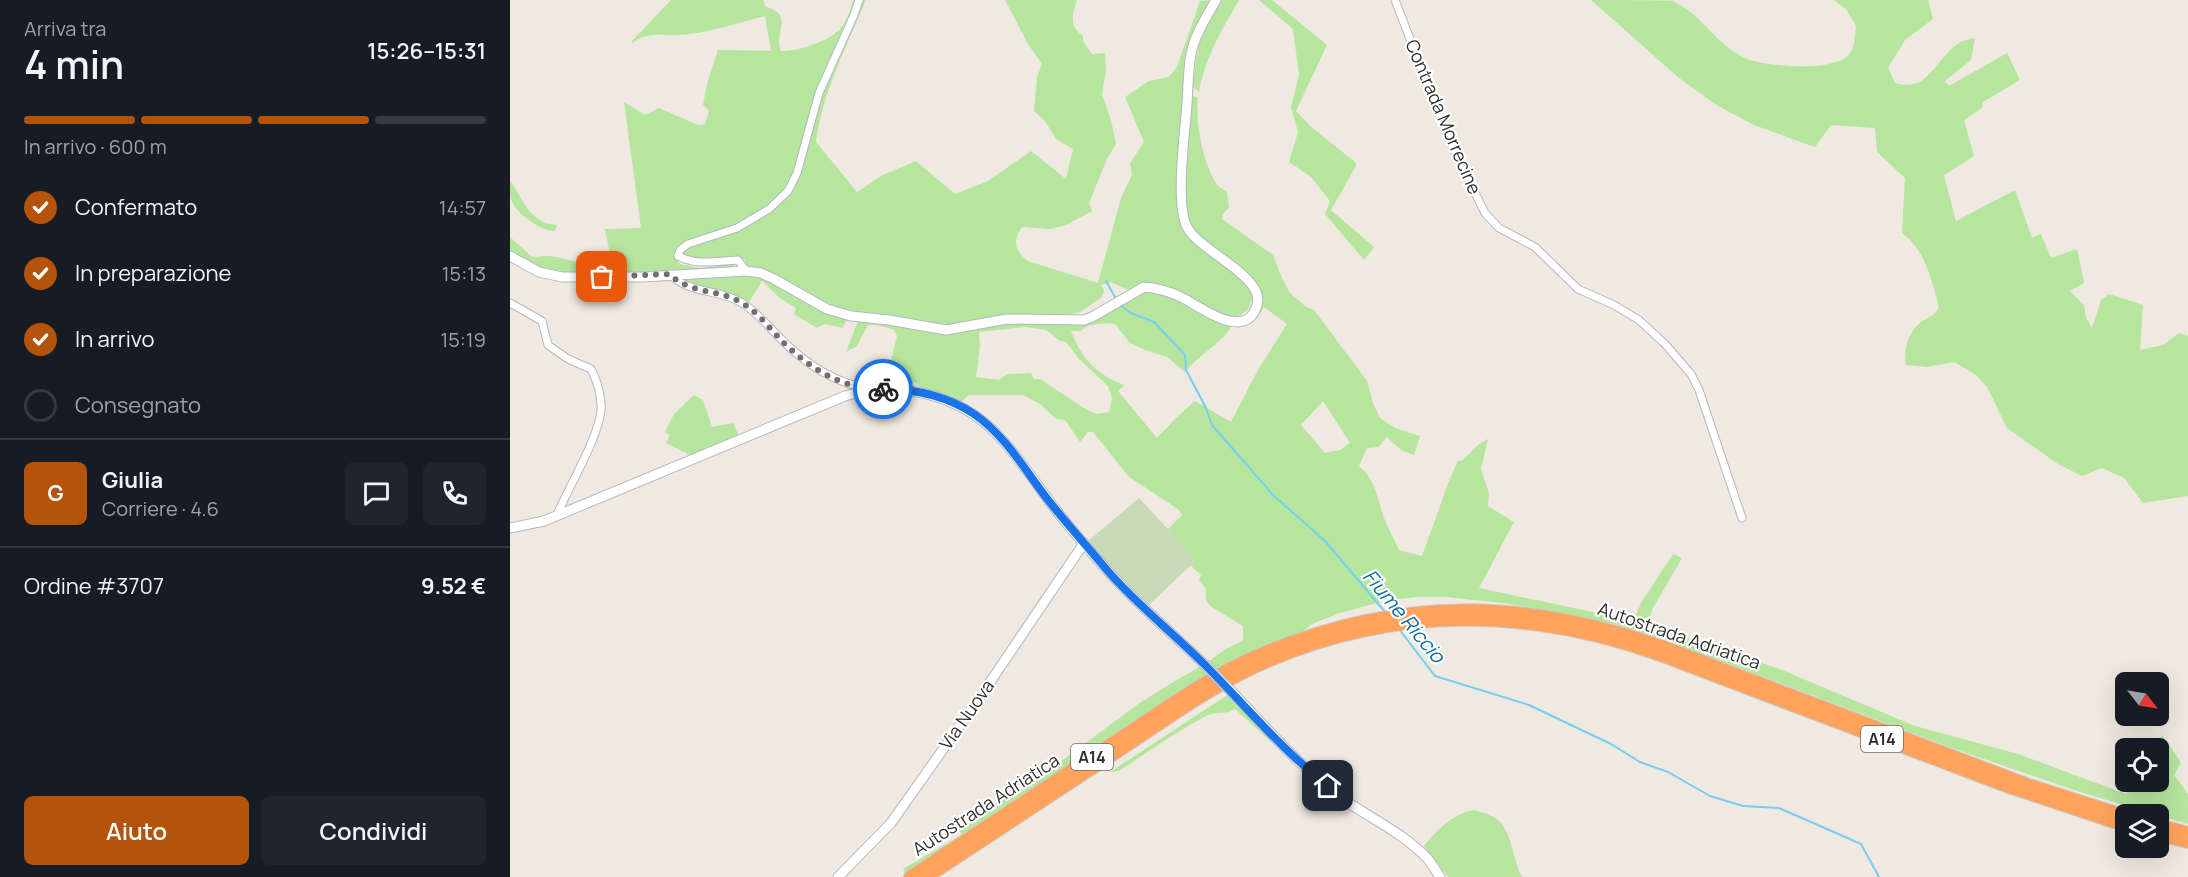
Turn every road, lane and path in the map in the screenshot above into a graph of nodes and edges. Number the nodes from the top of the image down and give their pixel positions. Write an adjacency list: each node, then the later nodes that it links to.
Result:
1 (859, 0): 5 (street)
2 (1216, 0): 5 (street)
3 (1395, 0): 10 (street, Contrada Morrecine)
4 (510, 256): 6 (street)
5 (746, 271): 6 (street)
6 (670, 274): 8 (street)
7 (510, 303): 9 (street)
8 (872, 389): 9 (street); 12 (street)
9 (557, 515): 11 (street)
10 (1742, 518)
11 (510, 528)
12 (1084, 543): 21 (street, Via Nuova); 24 (street, bridge)
13 (1642, 644): 14 (highway, Autostrada Adriatica / A14); 15 (highway, Autostrada Adriatica / A14); 16 (highway, Autostrada Adriatica / A14)
14 (1280, 652): 22 (highway, Autostrada Adriatica / A14); 23 (highway, Autostrada Adriatica / A14)
15 (2115, 813)
16 (2115, 822)
17 (2169, 828): 18 (highway)
18 (2188, 832)
19 (2169, 838): 20 (highway)
20 (2188, 842)
21 (838, 877)
22 (910, 877)
23 (927, 877)
24 (1440, 877)

